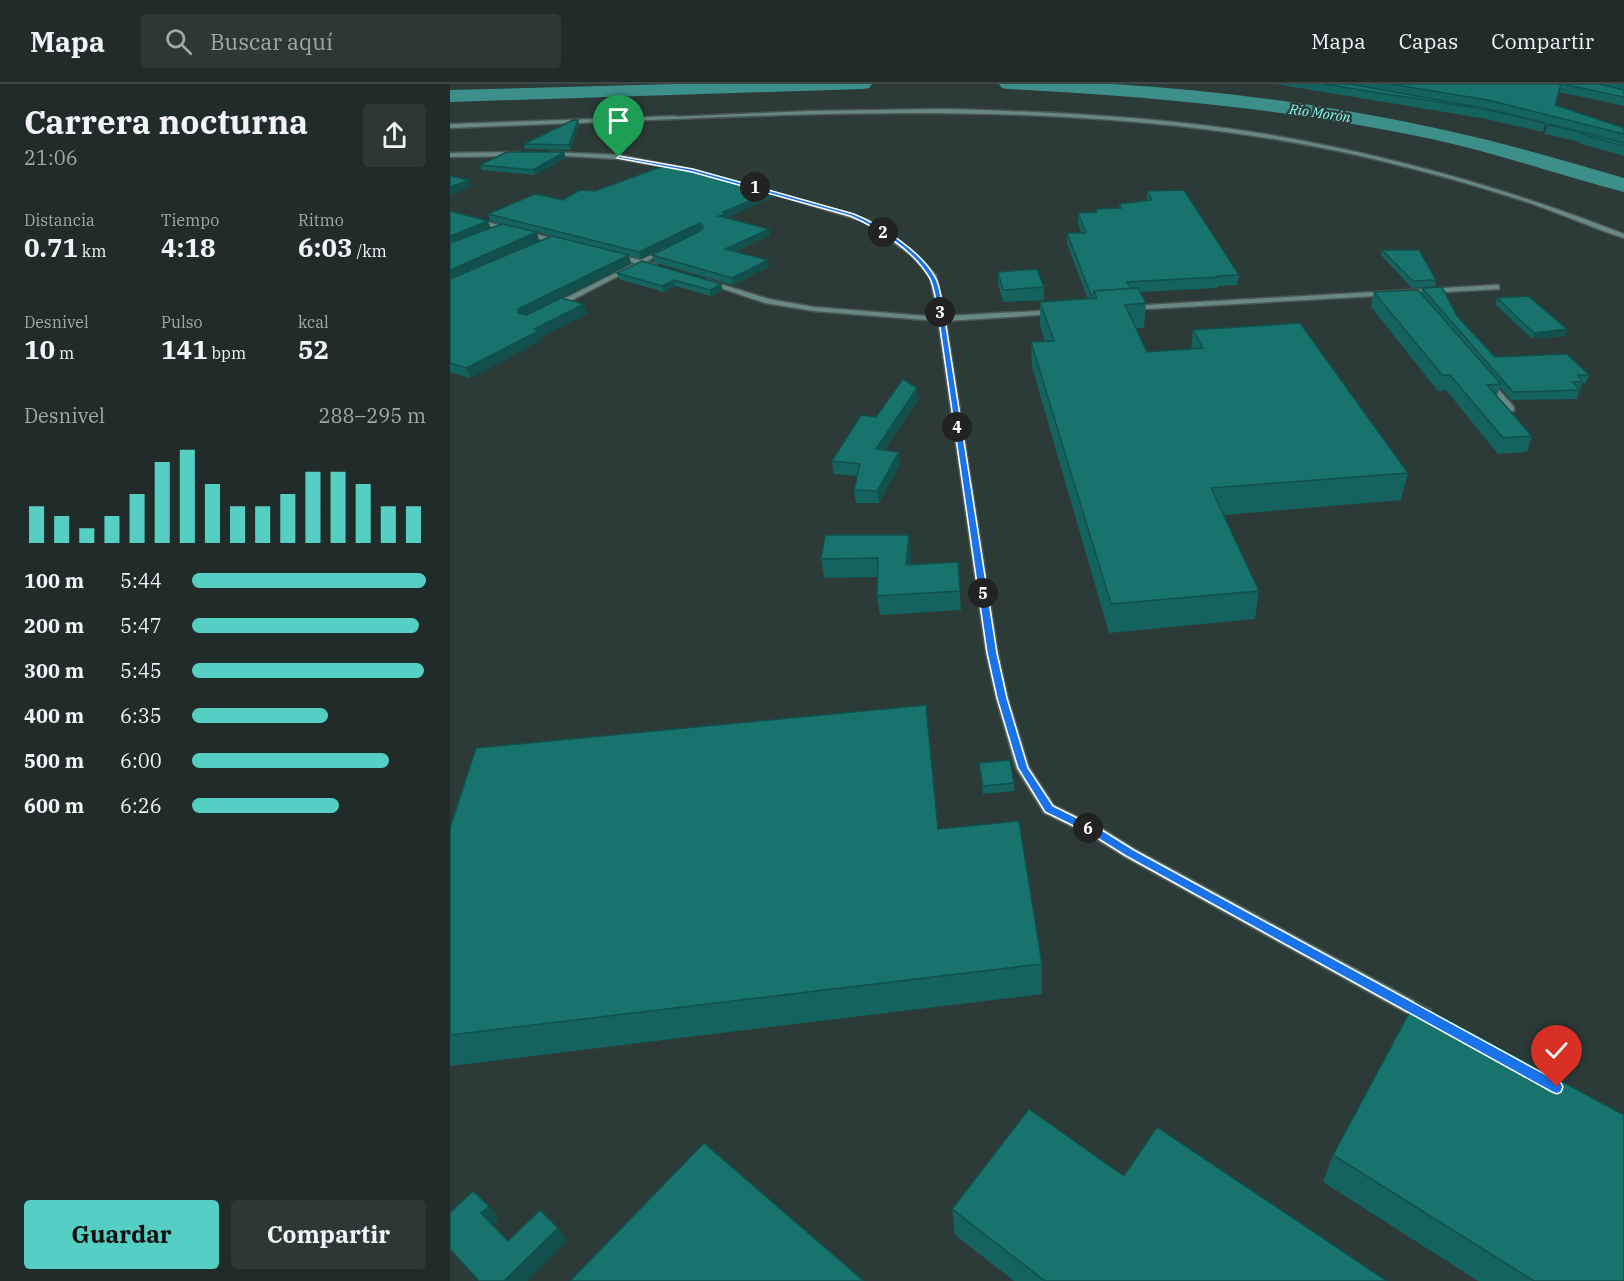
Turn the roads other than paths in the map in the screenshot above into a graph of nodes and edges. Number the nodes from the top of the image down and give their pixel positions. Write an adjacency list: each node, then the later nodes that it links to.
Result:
1 (450, 126): 8 (street)
2 (450, 155): 3 (street)
3 (693, 171)
4 (744, 184): 23 (street)
5 (450, 215): 6 (street)
6 (505, 228): 7 (street); 9 (street)
7 (494, 232)
8 (1624, 236)
9 (554, 240): 10 (street); 12 (street)
10 (564, 243)
11 (680, 243): 14 (street)
12 (543, 245)
13 (608, 254): 14 (street)
14 (640, 263): 15 (street); 21 (street)
15 (658, 267)
16 (700, 280): 23 (street)
17 (1496, 287): 18 (street)
18 (1411, 292): 19 (street); 20 (street)
19 (1418, 301)
20 (1124, 308)
21 (547, 310)
22 (1065, 311): 23 (street)
23 (940, 319): 26 (street)
24 (1480, 373): 25 (street)
25 (1511, 409)
26 (1440, 1023)

